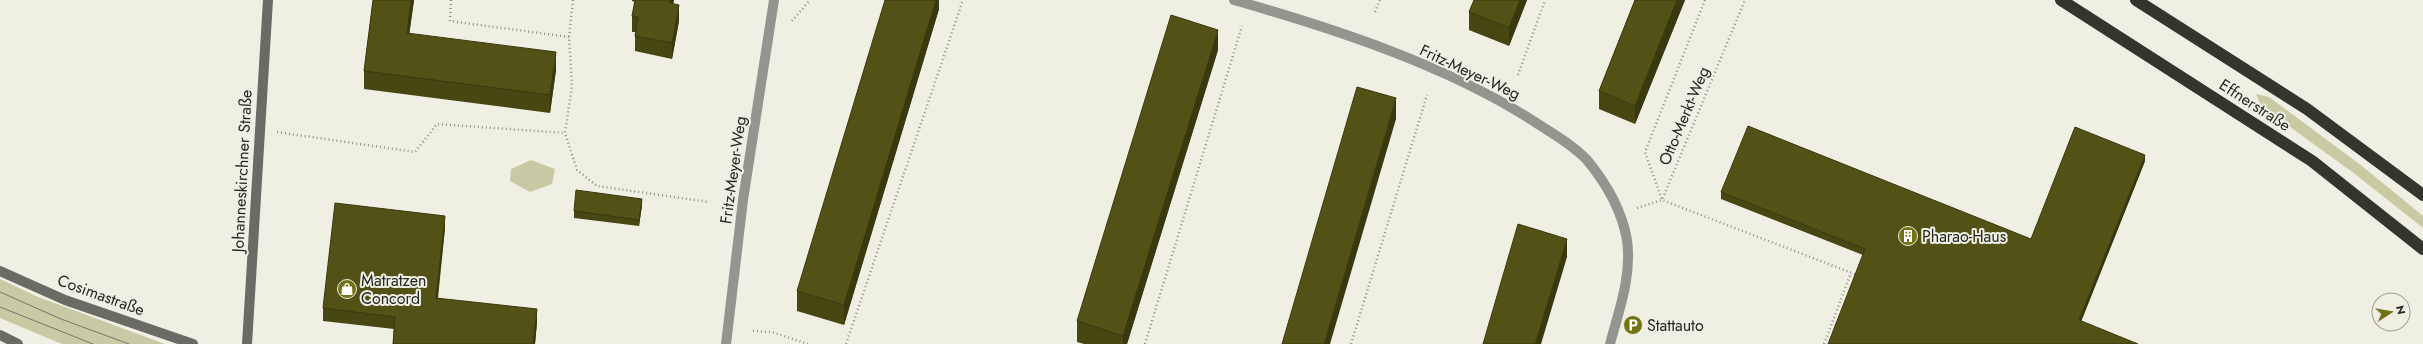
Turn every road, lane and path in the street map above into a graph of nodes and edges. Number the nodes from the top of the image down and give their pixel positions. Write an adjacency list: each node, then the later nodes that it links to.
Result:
1 (268, 0): 20 (main road, Johanneskirchner Straße)
2 (451, 0): 17 (path)
3 (573, 0): 17 (path)
4 (774, 0): 35 (street, Fritz-Meyer-Weg)
5 (810, 0): 15 (path)
6 (963, 0): 37 (path)
7 (1234, 0): 25 (street, Fritz-Meyer-Weg)
8 (1380, 0): 14 (path)
9 (1545, 0): 18 (path)
10 (1705, 0): 23 (path)
11 (1745, 0): 23 (path, Otto-Merkt-Weg)
12 (2061, 0): 26 (highway, Effnerstraße)
13 (2136, 0): 22 (highway, Effnerstraße)
14 (1375, 12)
15 (792, 22)
16 (1242, 26): 38 (path)
17 (569, 37): 21 (path)
18 (1518, 75)
19 (1427, 95): 39 (path)
20 (259, 129): 21 (path); 34 (main road, Johanneskirchner Straße)
21 (565, 133): 24 (path)
22 (2423, 195)
23 (1662, 200): 25 (path); 28 (path)
24 (709, 202)
25 (1620, 214): 40 (street, Fritz-Meyer-Weg)
26 (2423, 248)
27 (0, 271): 33 (main road, Cosimastraße)
28 (1851, 273): 29 (path); 41 (path)
29 (1858, 276)
30 (753, 331): 36 (path)
31 (0, 335): 32 (main road)
32 (18, 344)
33 (193, 344)
34 (247, 344)
35 (726, 344)
36 (808, 344)
37 (846, 344)
38 (1145, 344)
39 (1351, 344)
40 (1610, 344)
41 (1824, 344)

